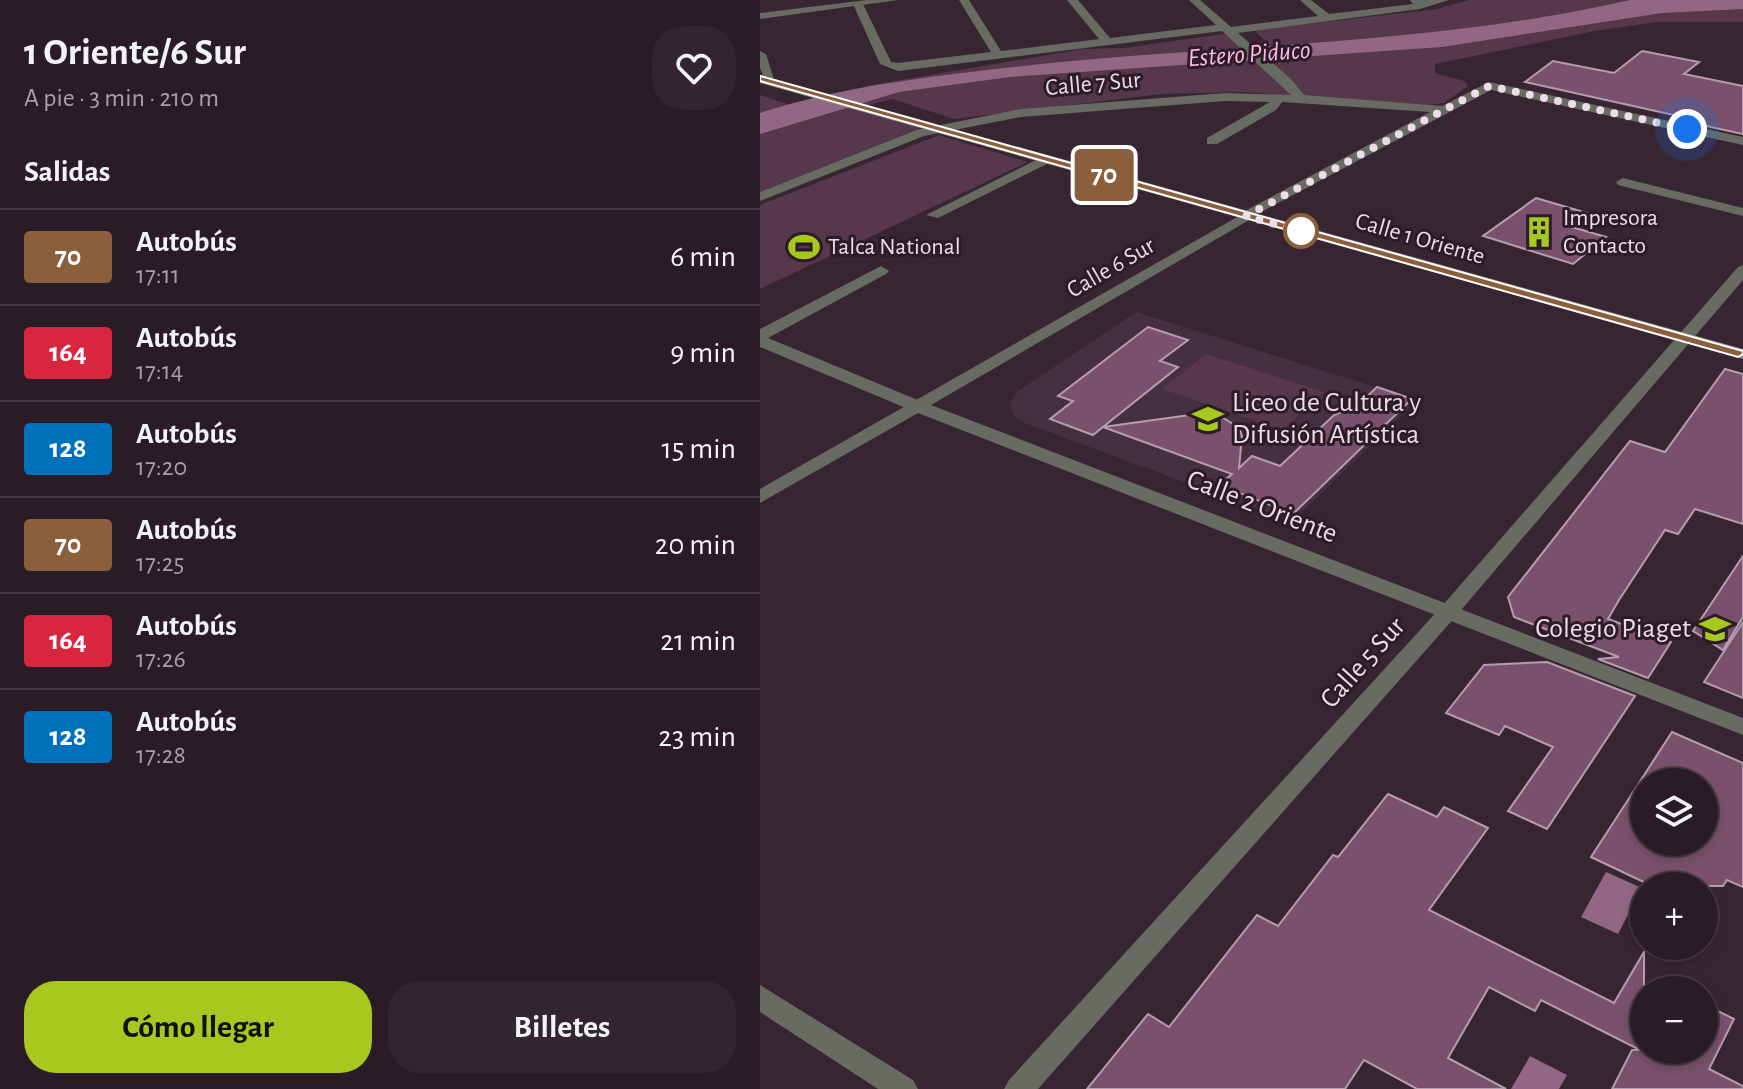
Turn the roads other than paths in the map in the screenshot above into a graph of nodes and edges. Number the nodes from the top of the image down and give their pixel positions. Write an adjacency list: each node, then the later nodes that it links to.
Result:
1 (893, 0): 8 (street)
2 (964, 0): 14 (street)
3 (1072, 0): 12 (street)
4 (1194, 0): 11 (street)
5 (1305, 0): 10 (street)
6 (1444, 0): 7 (street)
7 (1417, 3): 10 (street)
8 (858, 4): 9 (street); 14 (street)
9 (760, 16)
10 (1327, 18): 11 (street)
11 (1228, 32): 12 (street); 17 (street)
12 (1107, 41): 14 (street)
13 (760, 54): 15 (street)
14 (998, 55)
15 (766, 81): 19 (main road, Calle 1 Oriente)
16 (1279, 98): 17 (street, Calle 7 Sur); 19 (street, Calle 7 Sur); 20 (street)
17 (1300, 98): 18 (street, Calle 7 Sur)
18 (1444, 110): 21 (street, Calle 6 Sur); 27 (street, Calle 6 Sur)
19 (936, 129): 22 (main road, Calle 1 Oriente); 24 (street, Calle 7 Sur)
20 (1212, 141)
21 (1743, 141)
22 (1046, 159): 26 (street); 27 (main road, Calle 1 Oriente)
23 (1623, 182): 25 (street)
24 (760, 197)
25 (1743, 212)
26 (933, 215)
27 (1246, 216): 30 (main road, Calle 1 Oriente); 33 (street, Calle 6 Sur)
28 (1743, 270): 30 (street, Calle 5 Sur)
29 (881, 271): 31 (street)
30 (1684, 338): 32 (main road, Calle 1 Oriente); 35 (street, Calle 5 Sur)
31 (760, 339): 33 (street, Calle 2 Oriente)
32 (1743, 354)
33 (919, 407): 34 (street, Calle 6 Sur); 35 (street, Calle 2 Oriente)
34 (760, 497)
35 (1449, 611): 36 (street, Calle 2 Oriente); 39 (street, Calle 5 Sur)
36 (1743, 727)
37 (760, 997): 38 (street)
38 (903, 1089)
39 (1019, 1089)

